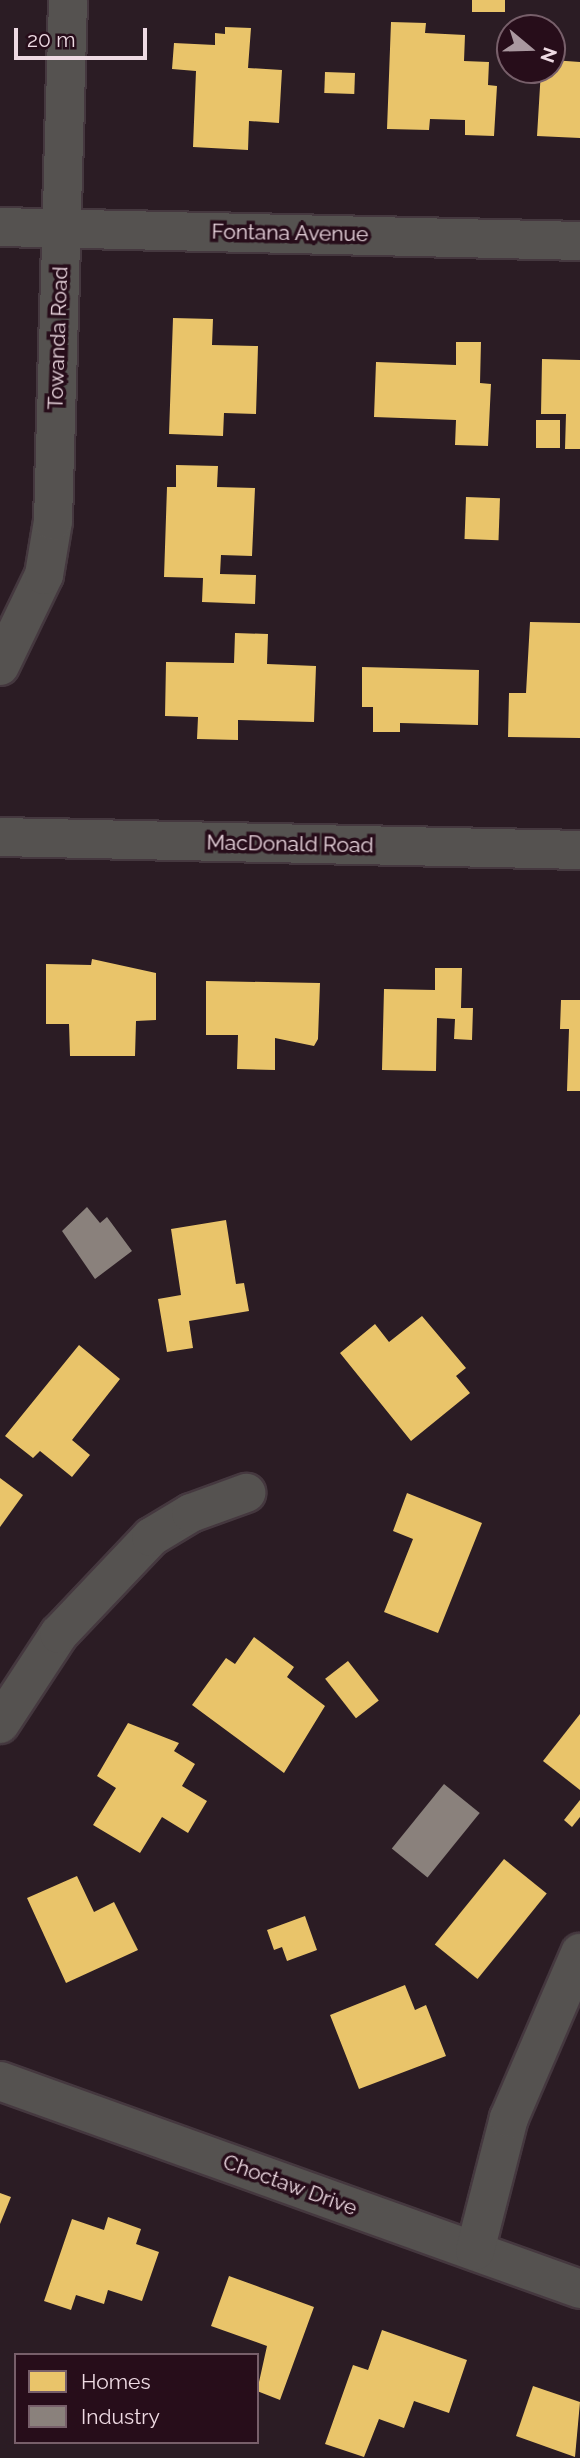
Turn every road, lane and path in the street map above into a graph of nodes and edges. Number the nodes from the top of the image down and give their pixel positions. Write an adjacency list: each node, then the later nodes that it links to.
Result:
1 (68, 0): 3 (street, Towanda Road)
2 (0, 227): 3 (street, Fontana Avenue)
3 (61, 228): 4 (street, Fontana Avenue); 5 (street, Towanda Road)
4 (580, 241)
5 (0, 666)
6 (0, 837): 7 (street, MacDonald Road)
7 (580, 850)
8 (246, 1493): 9 (street)
9 (0, 1724)
10 (580, 1953): 12 (street)
11 (0, 2081): 12 (street, Choctaw Drive)
12 (475, 2251): 13 (street, Choctaw Drive)
13 (580, 2289)

